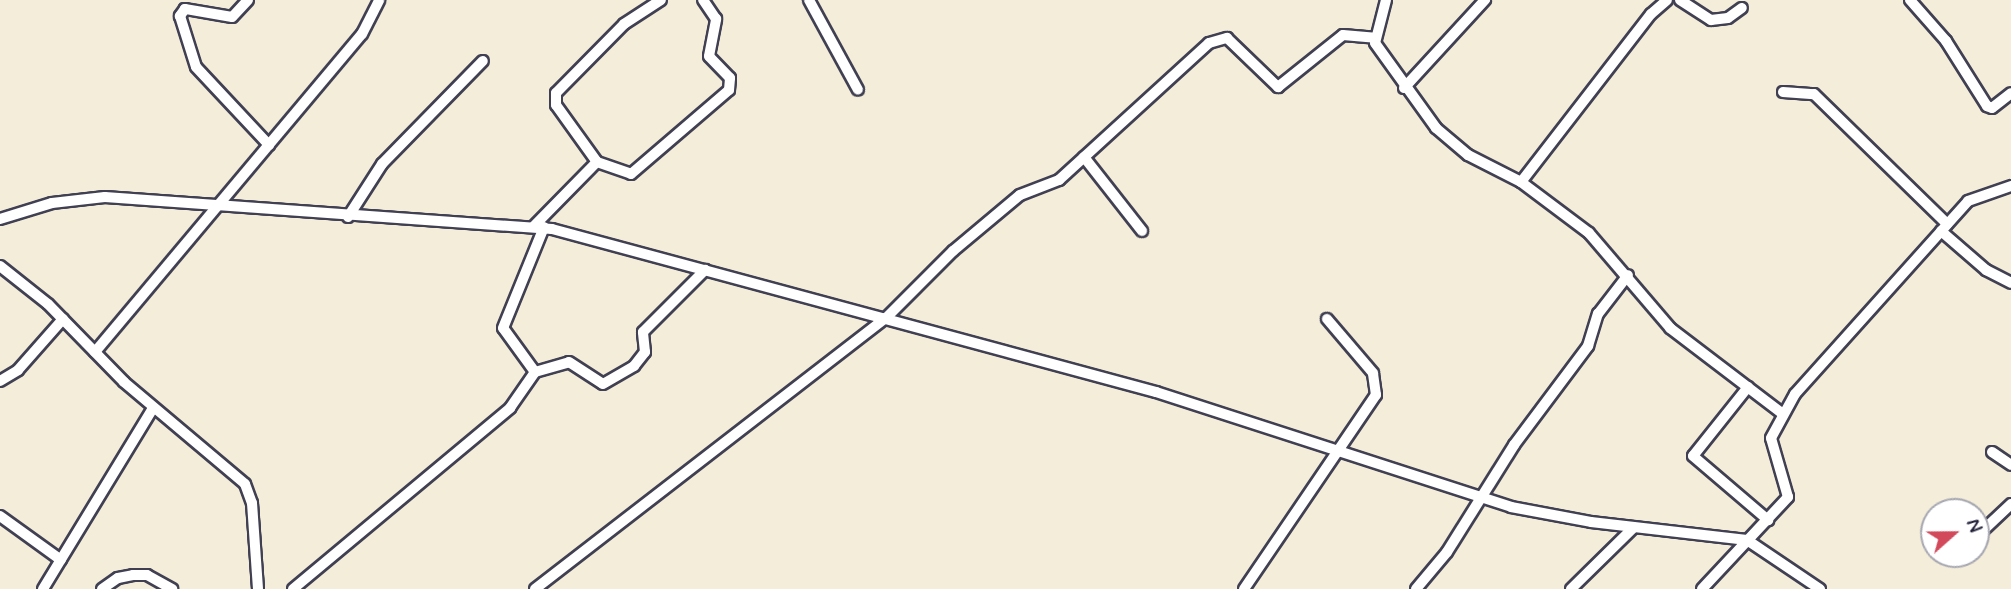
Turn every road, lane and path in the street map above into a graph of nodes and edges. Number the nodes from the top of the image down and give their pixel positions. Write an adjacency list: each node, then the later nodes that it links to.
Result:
1 (248, 0): 18 (street)
2 (379, 0): 18 (street)
3 (661, 0): 20 (street)
4 (704, 0): 20 (street)
5 (809, 0): 15 (street)
6 (1385, 0): 12 (street)
7 (1485, 0): 14 (street)
8 (1667, 0): 21 (street)
9 (1681, 0): 11 (street)
10 (1910, 0): 17 (street)
11 (1742, 8)
12 (1375, 38): 14 (street); 19 (street)
13 (482, 61): 25 (street)
14 (1404, 88): 21 (street)
15 (859, 90)
16 (1783, 92): 28 (street)
17 (2011, 93)
18 (269, 145): 24 (street)
19 (1084, 157): 29 (street); 34 (street)
20 (597, 162): 27 (street)
21 (1521, 183): 32 (street)
22 (2006, 188): 23 (street); 28 (street)
23 (2011, 198)
24 (218, 206): 25 (street); 26 (street); 37 (street)
25 (348, 217): 27 (street)
26 (0, 219)
27 (539, 226): 31 (street); 38 (street)
28 (1944, 228): 33 (street); 42 (street)
29 (1142, 231)
30 (0, 266): 36 (street)
31 (705, 270): 34 (street); 38 (street)
32 (1628, 275): 40 (street); 46 (street)
33 (2011, 283)
34 (886, 318): 43 (street); 59 (street)
35 (1327, 318): 43 (street)
36 (63, 319): 37 (street); 39 (street)
37 (95, 352): 41 (street)
38 (535, 372): 58 (street)
39 (0, 381)
40 (1748, 387): 42 (street); 49 (street)
41 (153, 408): 53 (street); 57 (street)
42 (1783, 414): 49 (street)
43 (1334, 452): 46 (street); 60 (street)
44 (1992, 452): 45 (street)
45 (2011, 465)
46 (1485, 496): 51 (street); 61 (street)
47 (2011, 504): 50 (street)
48 (0, 516): 53 (street)
49 (1768, 520): 52 (street)
50 (1990, 524)
51 (1634, 527): 52 (street); 62 (street)
52 (1747, 540): 63 (street); 64 (street)
53 (61, 560): 54 (street)
54 (43, 589)
55 (102, 589): 56 (street)
56 (172, 589)
57 (258, 589)
58 (293, 589)
59 (535, 589)
60 (1244, 589)
61 (1416, 589)
62 (1572, 589)
63 (1702, 589)
64 (1820, 589)

